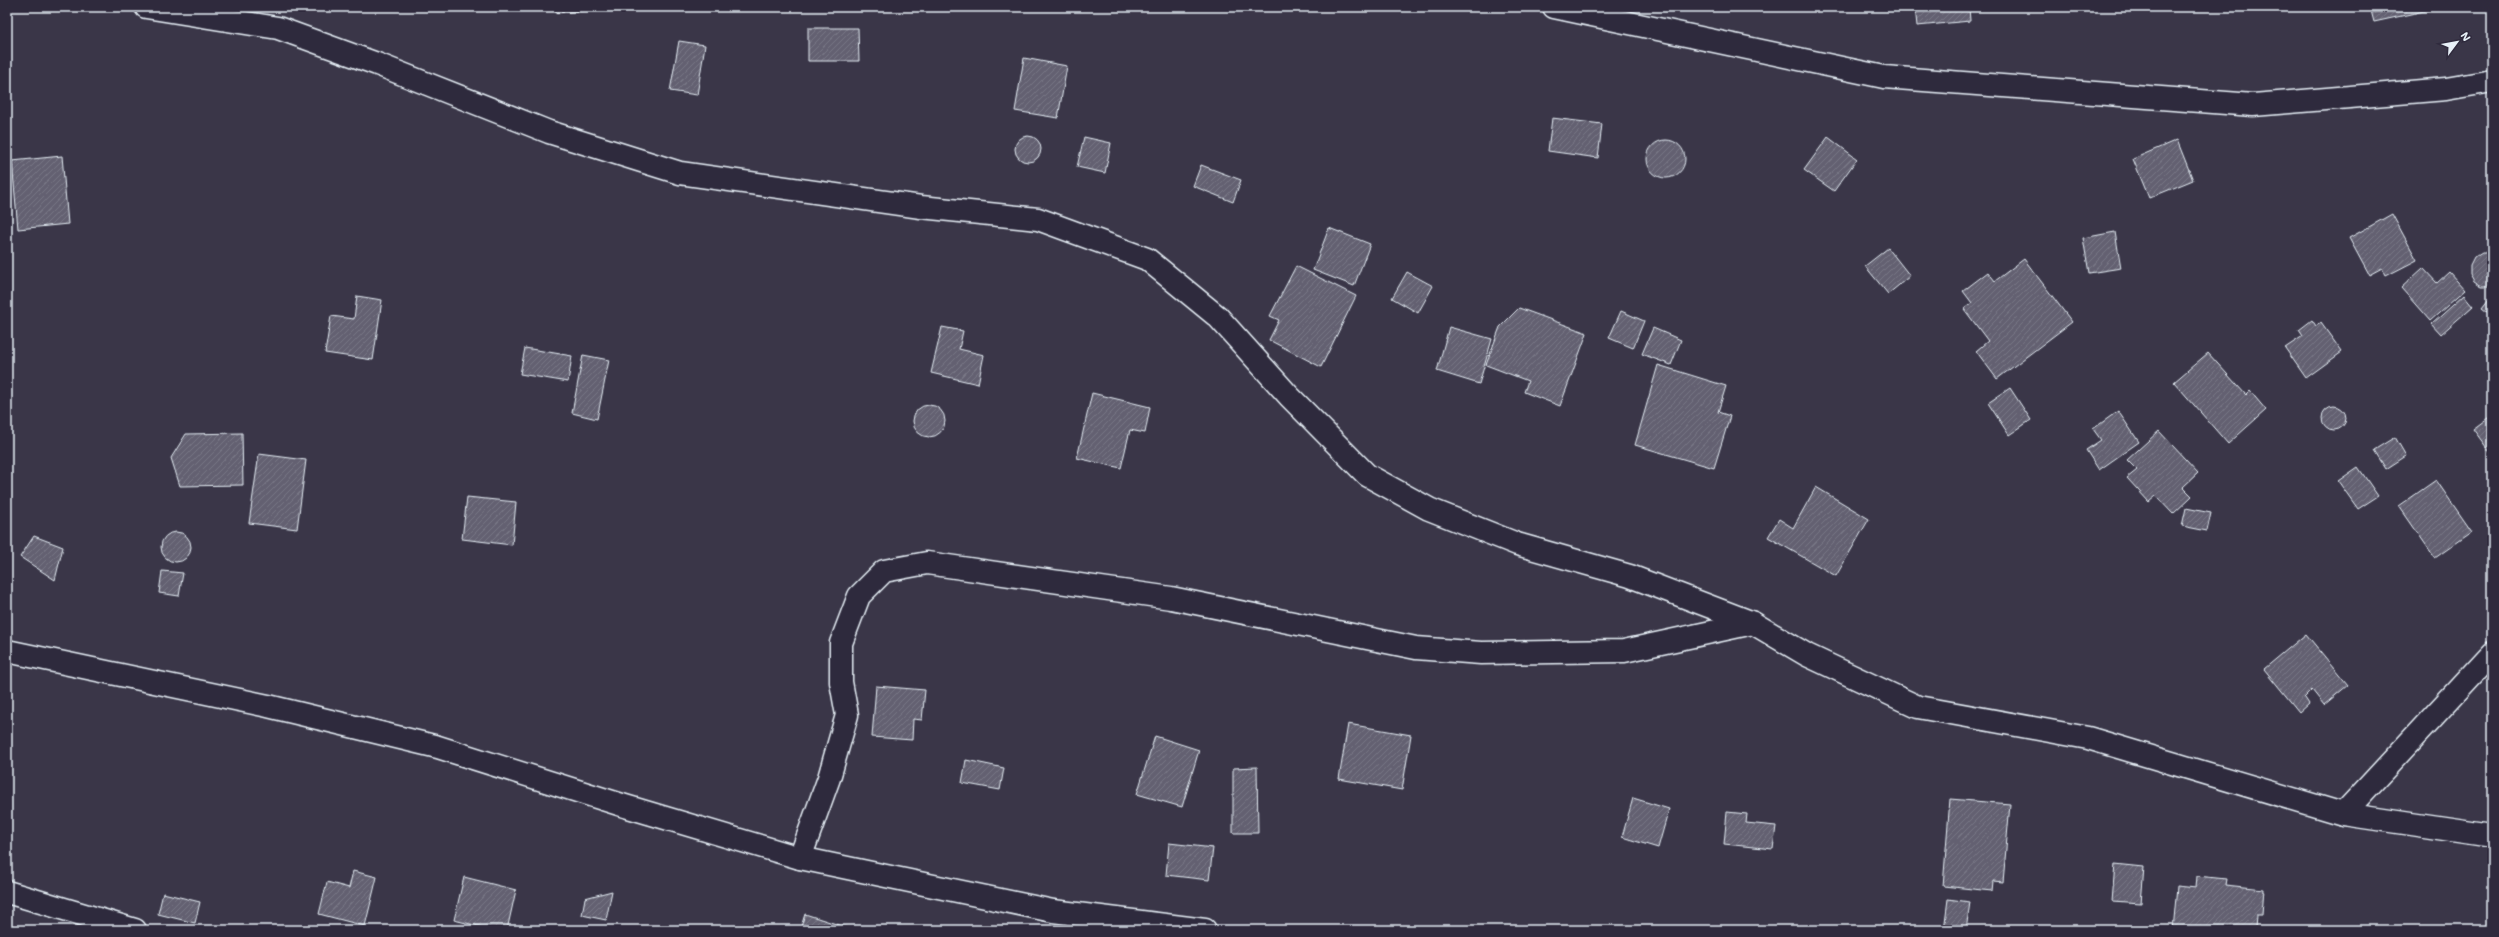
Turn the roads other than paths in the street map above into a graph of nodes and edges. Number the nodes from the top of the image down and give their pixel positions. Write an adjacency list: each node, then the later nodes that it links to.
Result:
1 (146, 7): 4 (street)
2 (1554, 7): 3 (street)
3 (2492, 81)
4 (1754, 623): 7 (street); 9 (street)
5 (7, 651): 9 (street)
6 (2492, 653): 7 (street)
7 (2343, 814): 8 (street)
8 (2492, 836)
9 (800, 858): 12 (street)
10 (7, 892): 11 (street)
11 (135, 930)
12 (1205, 930)

